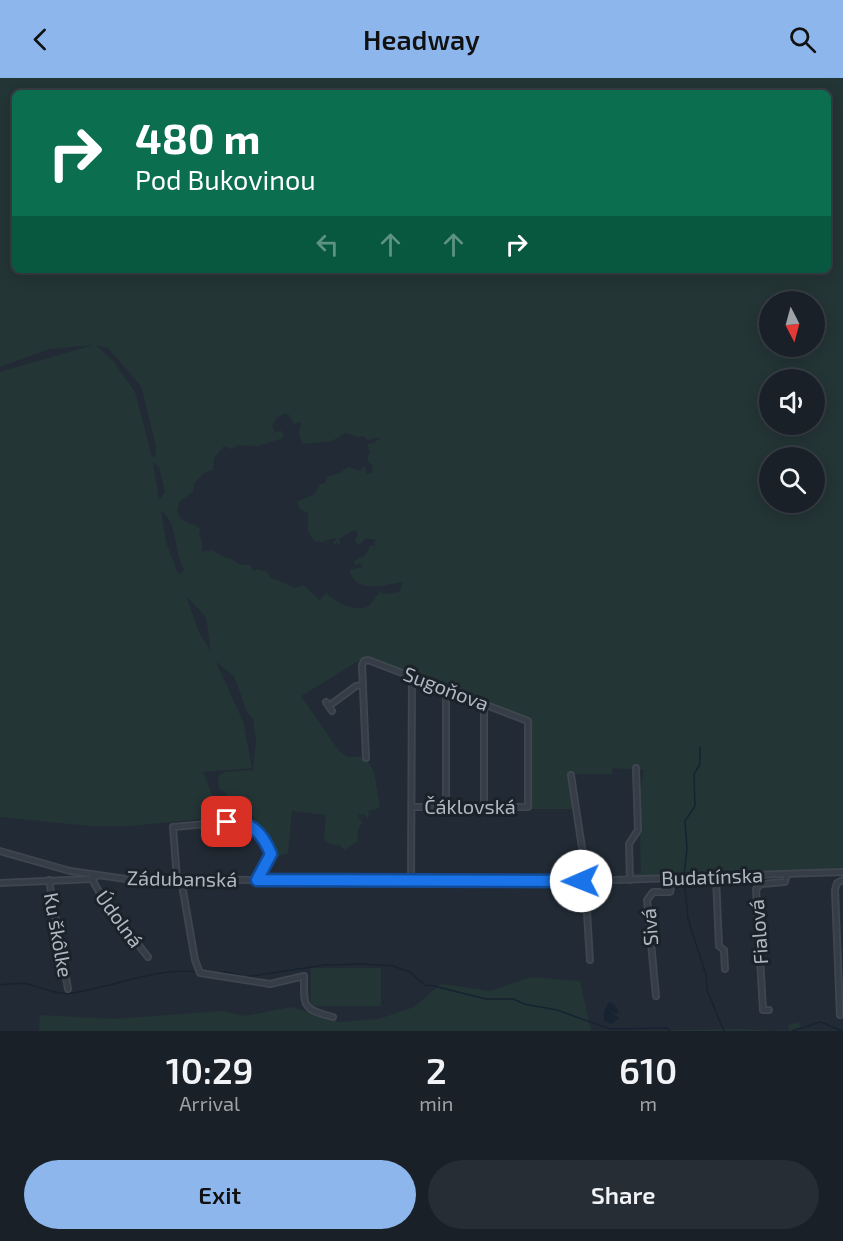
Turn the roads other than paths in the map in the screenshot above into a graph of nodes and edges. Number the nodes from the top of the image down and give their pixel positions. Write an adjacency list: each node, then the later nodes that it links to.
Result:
1 (411, 676): 2 (street, Sugoňova); 3 (street, Sugoňova); 9 (street)
2 (363, 685): 5 (street); 6 (street)
3 (446, 689): 4 (street, Sugoňova); 10 (street)
4 (484, 703): 11 (street); 12 (street, Sugoňova)
5 (329, 706)
6 (366, 758)
7 (636, 768): 22 (street)
8 (571, 775): 25 (street)
9 (412, 807): 10 (street, Čáklovská); 24 (street)
10 (446, 807): 11 (street, Čáklovská)
11 (484, 807): 12 (street, Čáklovská)
12 (528, 807)
13 (0, 851): 16 (street)
14 (843, 872): 15 (street, Budatínska)
15 (787, 874): 17 (street, Budatínska); 32 (street, Fialová)
16 (94, 877): 19 (street, Zádubanská); 20 (street, Zádubanská); 27 (street, Údolná)
17 (716, 877): 18 (street, Budatínska); 29 (street)
18 (673, 878): 22 (street, Budatínska); 31 (street, Sivá)
19 (179, 879): 21 (street, Zádubanská); 21 (street); 34 (street)
20 (49, 880): 26 (street, Zádubanská); 30 (street, Ku škôlke)
21 (257, 880): 24 (street, Zádubanská)
22 (630, 880): 25 (street, Budatínska)
23 (843, 880): 33 (street)
24 (411, 881): 25 (street, Zádubanská)
25 (584, 881): 28 (street)
26 (0, 883)
27 (148, 957)
28 (590, 960)
29 (725, 969)
30 (68, 989)
31 (656, 996)
32 (769, 1010)
33 (840, 1015)
34 (333, 1017)

